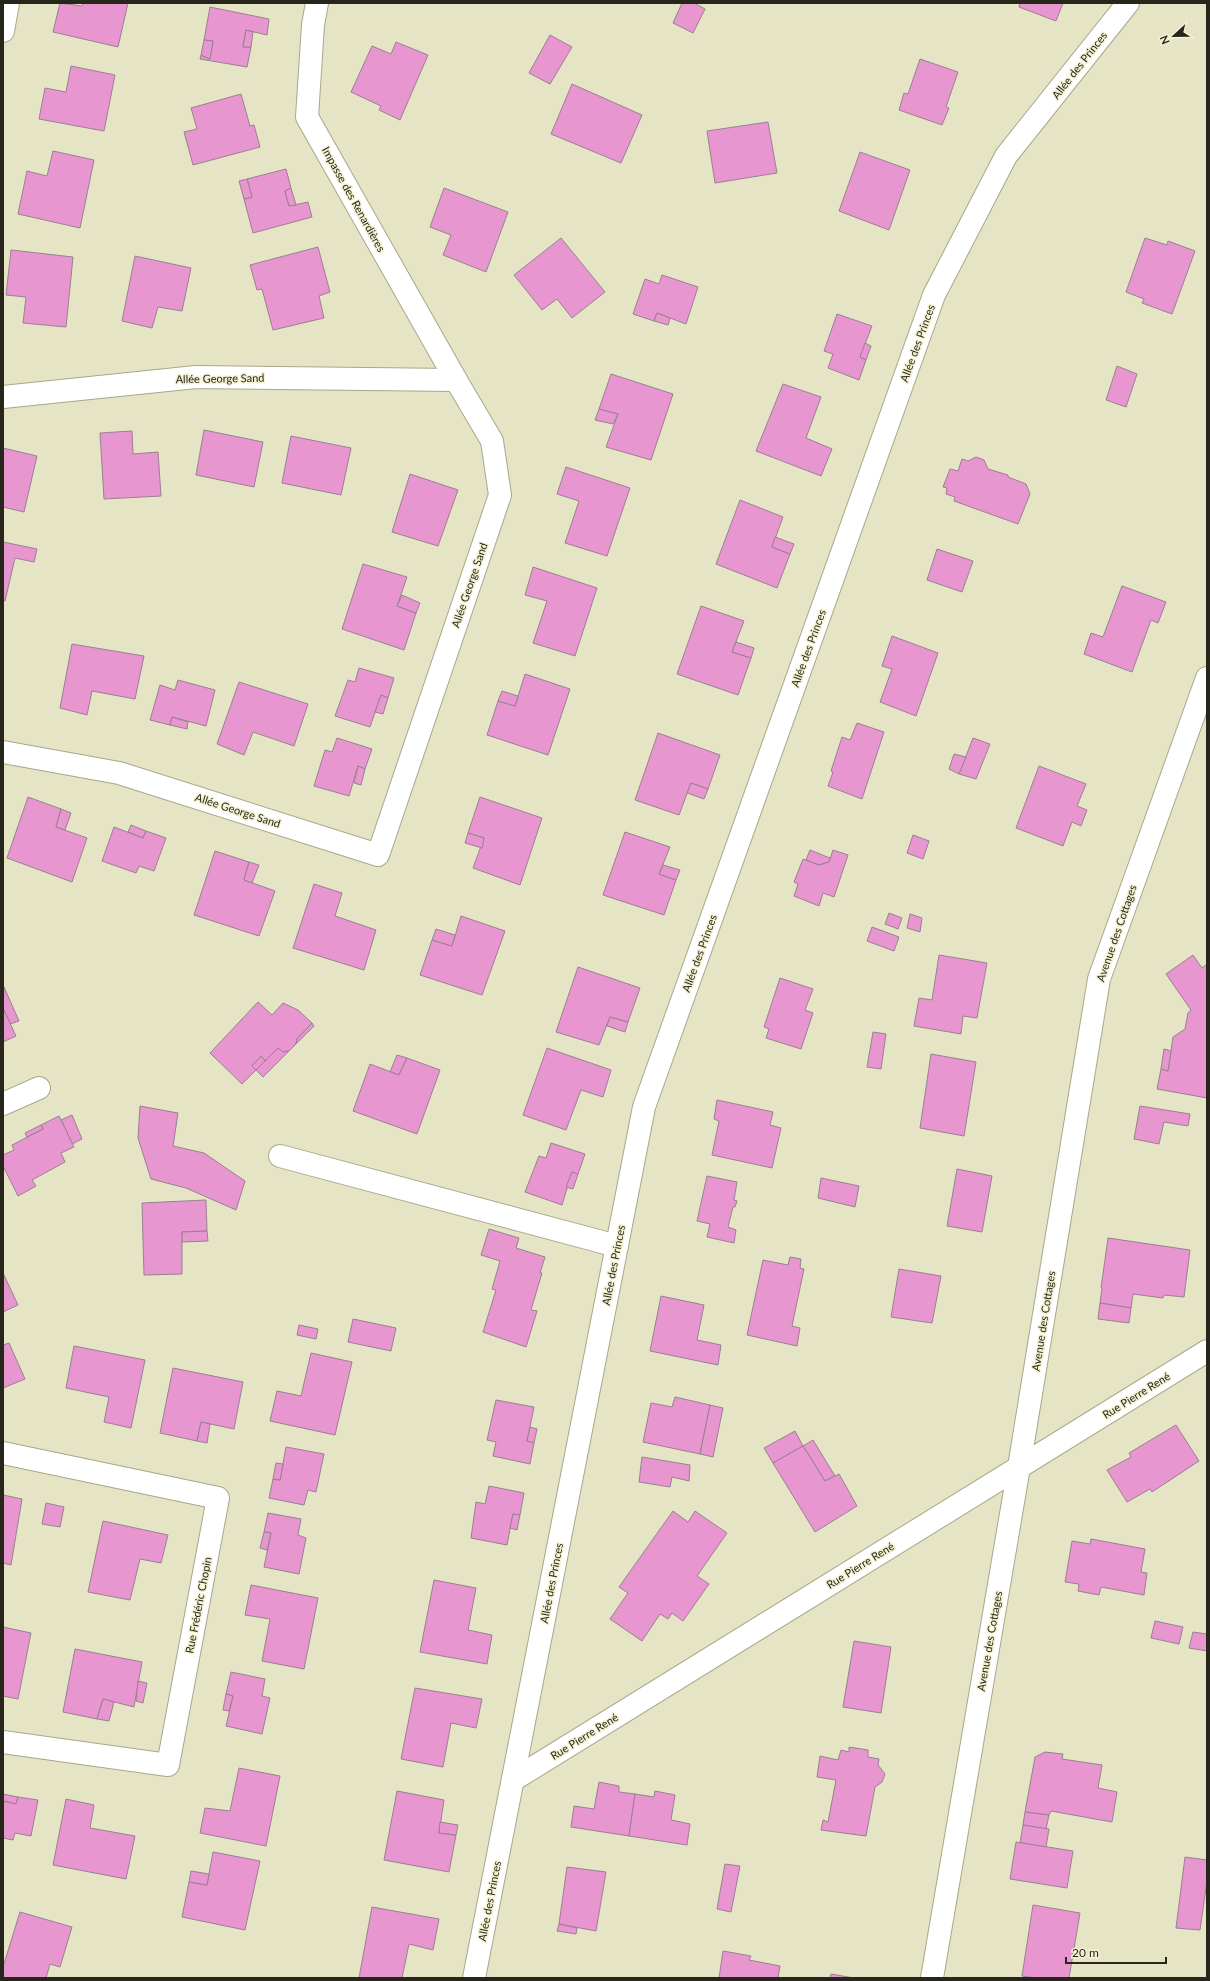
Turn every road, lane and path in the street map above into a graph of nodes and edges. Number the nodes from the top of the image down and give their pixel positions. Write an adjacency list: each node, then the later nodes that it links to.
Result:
1 (8, 3): 4 (street)
2 (317, 3): 5 (street, Impasse des Renardières)
3 (1128, 3): 12 (street, Allée des Princes)
4 (3, 31)
5 (456, 380): 6 (street, Allée George Sand); 8 (street, Allée George Sand)
6 (3, 397)
7 (1207, 678): 15 (street, Avenue des Cottages)
8 (3, 752)
9 (39, 1088): 10 (street)
10 (3, 1104)
11 (280, 1156): 12 (street)
12 (617, 1246): 17 (street, Allée des Princes)
13 (1207, 1351): 15 (street, Rue Pierre René)
14 (3, 1453): 16 (street, Rue Frédéric Chopin)
15 (1019, 1467): 17 (street, Rue Pierre René); 19 (street, Avenue des Cottages)
16 (3, 1742)
17 (513, 1780): 18 (street, Allée des Princes)
18 (474, 1978)
19 (932, 1978)

